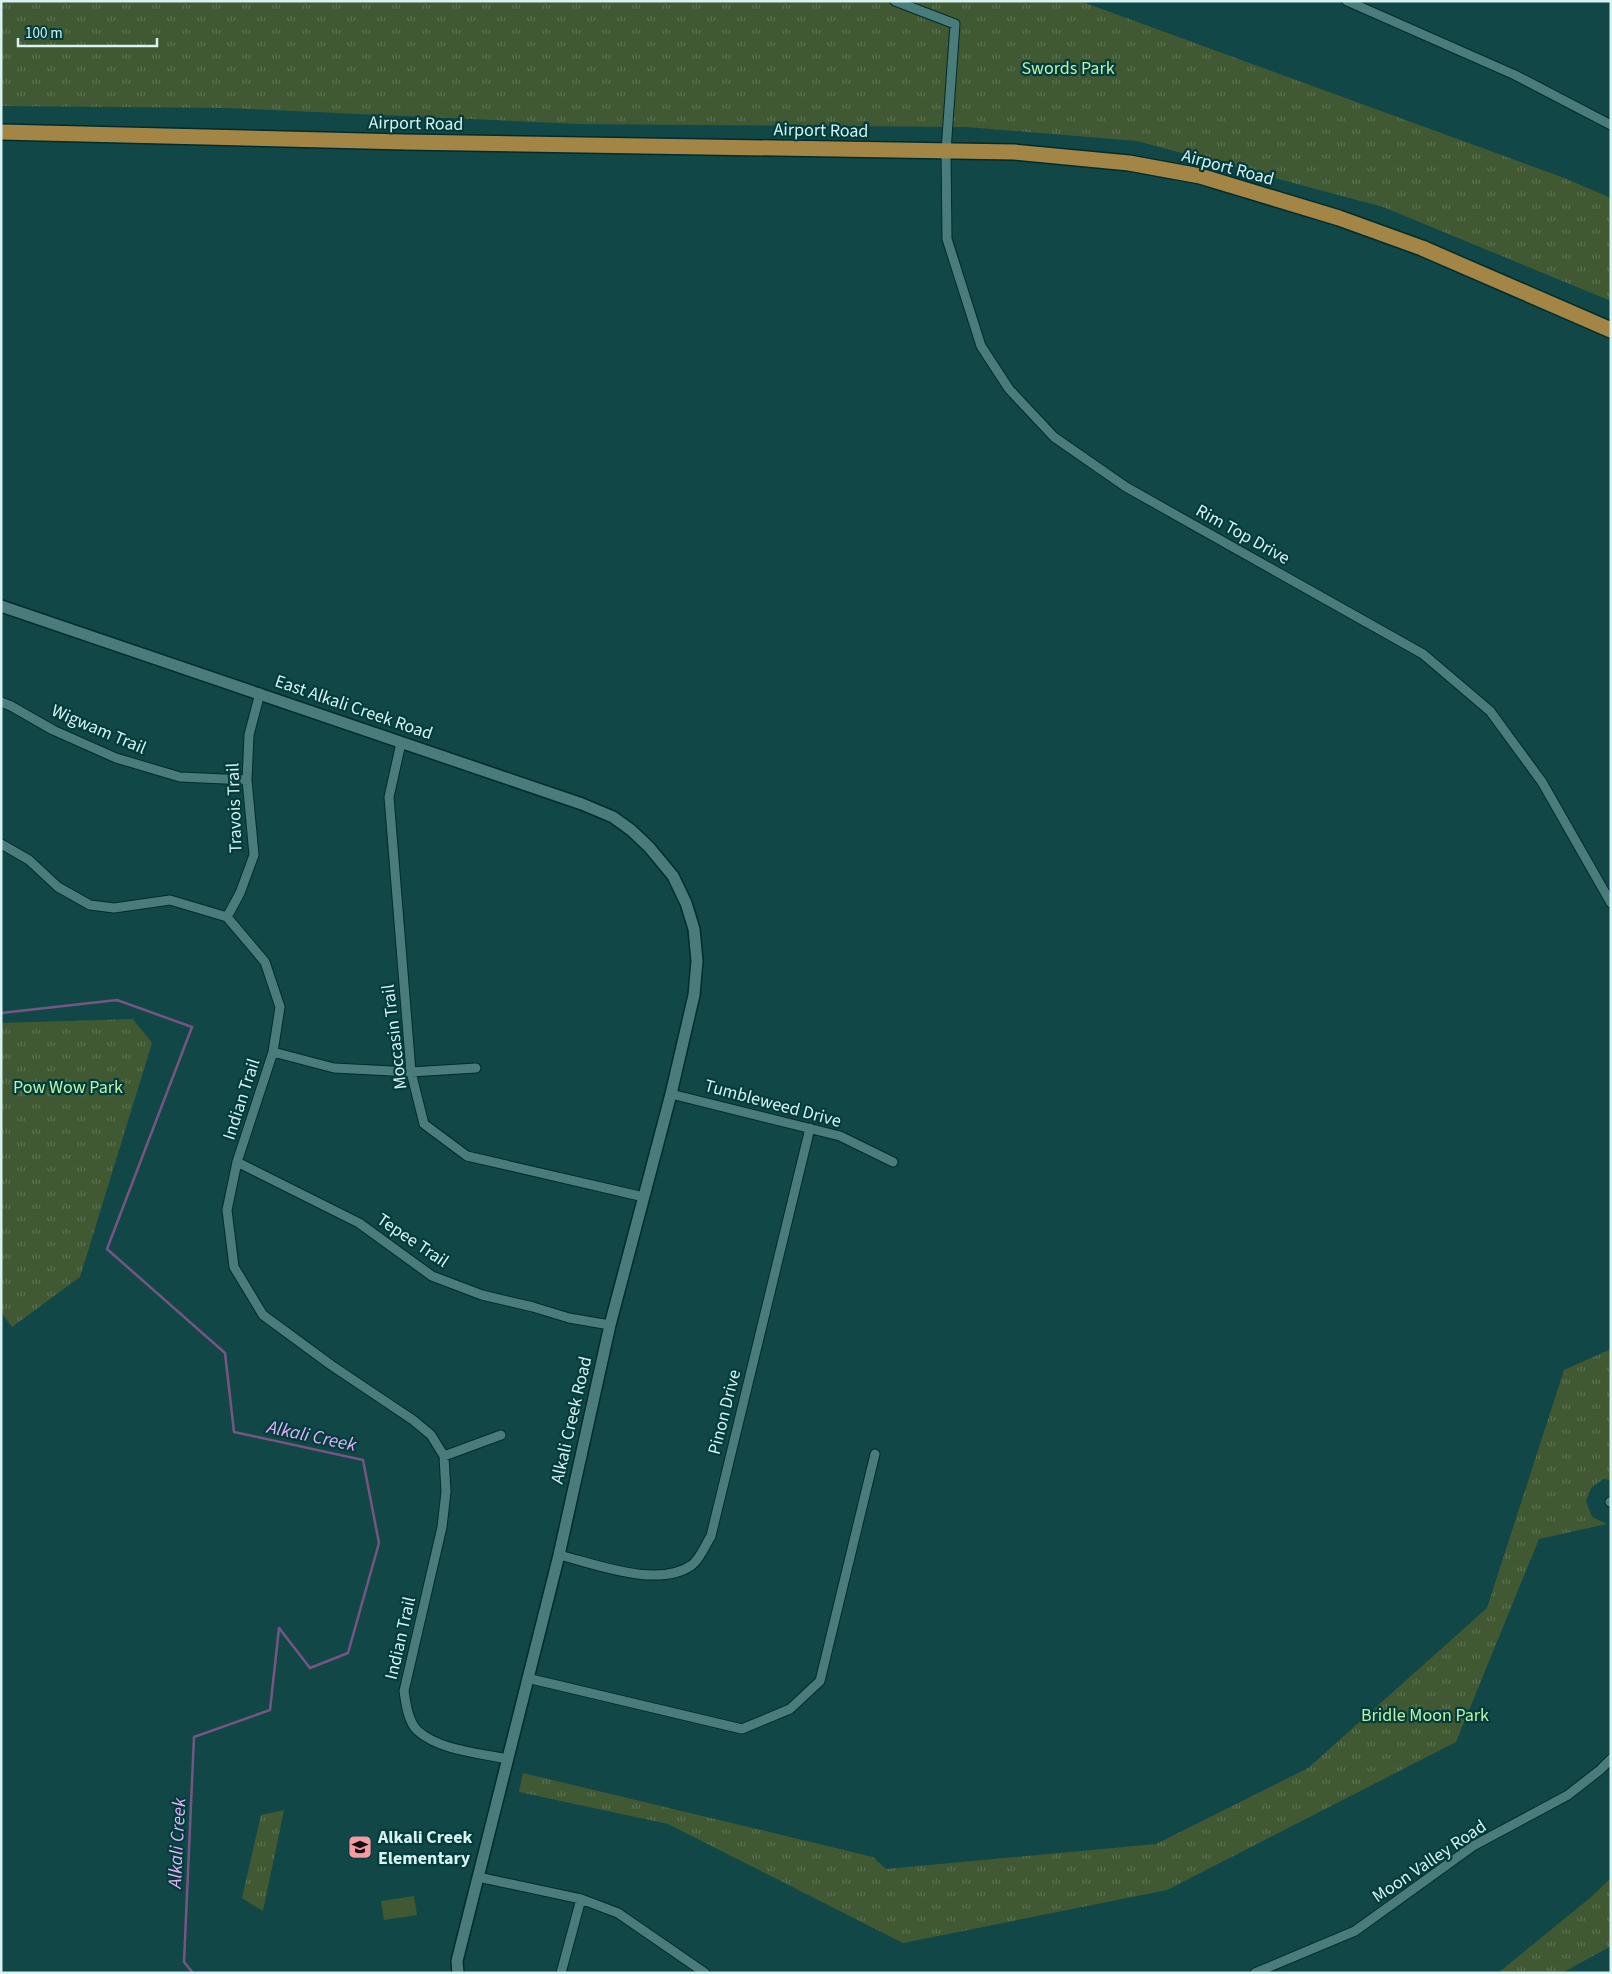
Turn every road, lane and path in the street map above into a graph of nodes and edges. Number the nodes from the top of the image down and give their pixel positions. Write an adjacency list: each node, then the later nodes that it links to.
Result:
1 (895, 1): 5 (street, Rim Top Drive)
2 (1347, 1): 3 (street)
3 (1611, 125)
4 (1, 132): 5 (highway, Airport Road)
5 (946, 151): 6 (highway, Airport Road); 14 (street, Rim Top Drive)
6 (1611, 330)
7 (1, 606): 8 (street, East Alkali Creek Road)
8 (260, 693): 10 (street, East Alkali Creek Road); 11 (street, Travois Trail)
9 (1, 702): 11 (street, Wigwam Trail)
10 (401, 742): 13 (street, East Alkali Creek Road); 18 (street, Moccasin Trail)
11 (247, 780): 15 (street, Travois Trail)
12 (1, 844): 15 (street)
13 (673, 876): 19 (street, Alkali Creek Road)
14 (1611, 903)
15 (226, 917): 16 (street, Indian Trail)
16 (273, 1052): 18 (street); 21 (street, Indian Trail)
17 (476, 1068): 18 (street)
18 (411, 1072): 23 (street, Moccasin Trail)
19 (671, 1094): 20 (street, Tumbleweed Drive); 23 (street, Alkali Creek Road)
20 (810, 1128): 22 (street, Tumbleweed Drive); 28 (street, Pinon Drive)
21 (237, 1162): 24 (street, Tepee Trail); 27 (street, Indian Trail)
22 (893, 1162)
23 (644, 1197): 24 (street, Alkali Creek Road)
24 (610, 1325): 28 (street, Alkali Creek Road)
25 (501, 1435): 27 (street)
26 (875, 1454): 29 (street)
27 (444, 1456): 31 (street, Indian Trail)
28 (559, 1554): 29 (street, Alkali Creek Road)
29 (527, 1678): 31 (street, Alkali Creek Road)
30 (1611, 1758): 37 (street, Moon Valley Road)
31 (507, 1760): 32 (street, Alkali Creek Road)
32 (478, 1877): 33 (street); 34 (street, Alkali Creek Road)
33 (581, 1899): 35 (street); 36 (street)
34 (458, 1973)
35 (561, 1973)
36 (706, 1973)
37 (1255, 1973)

